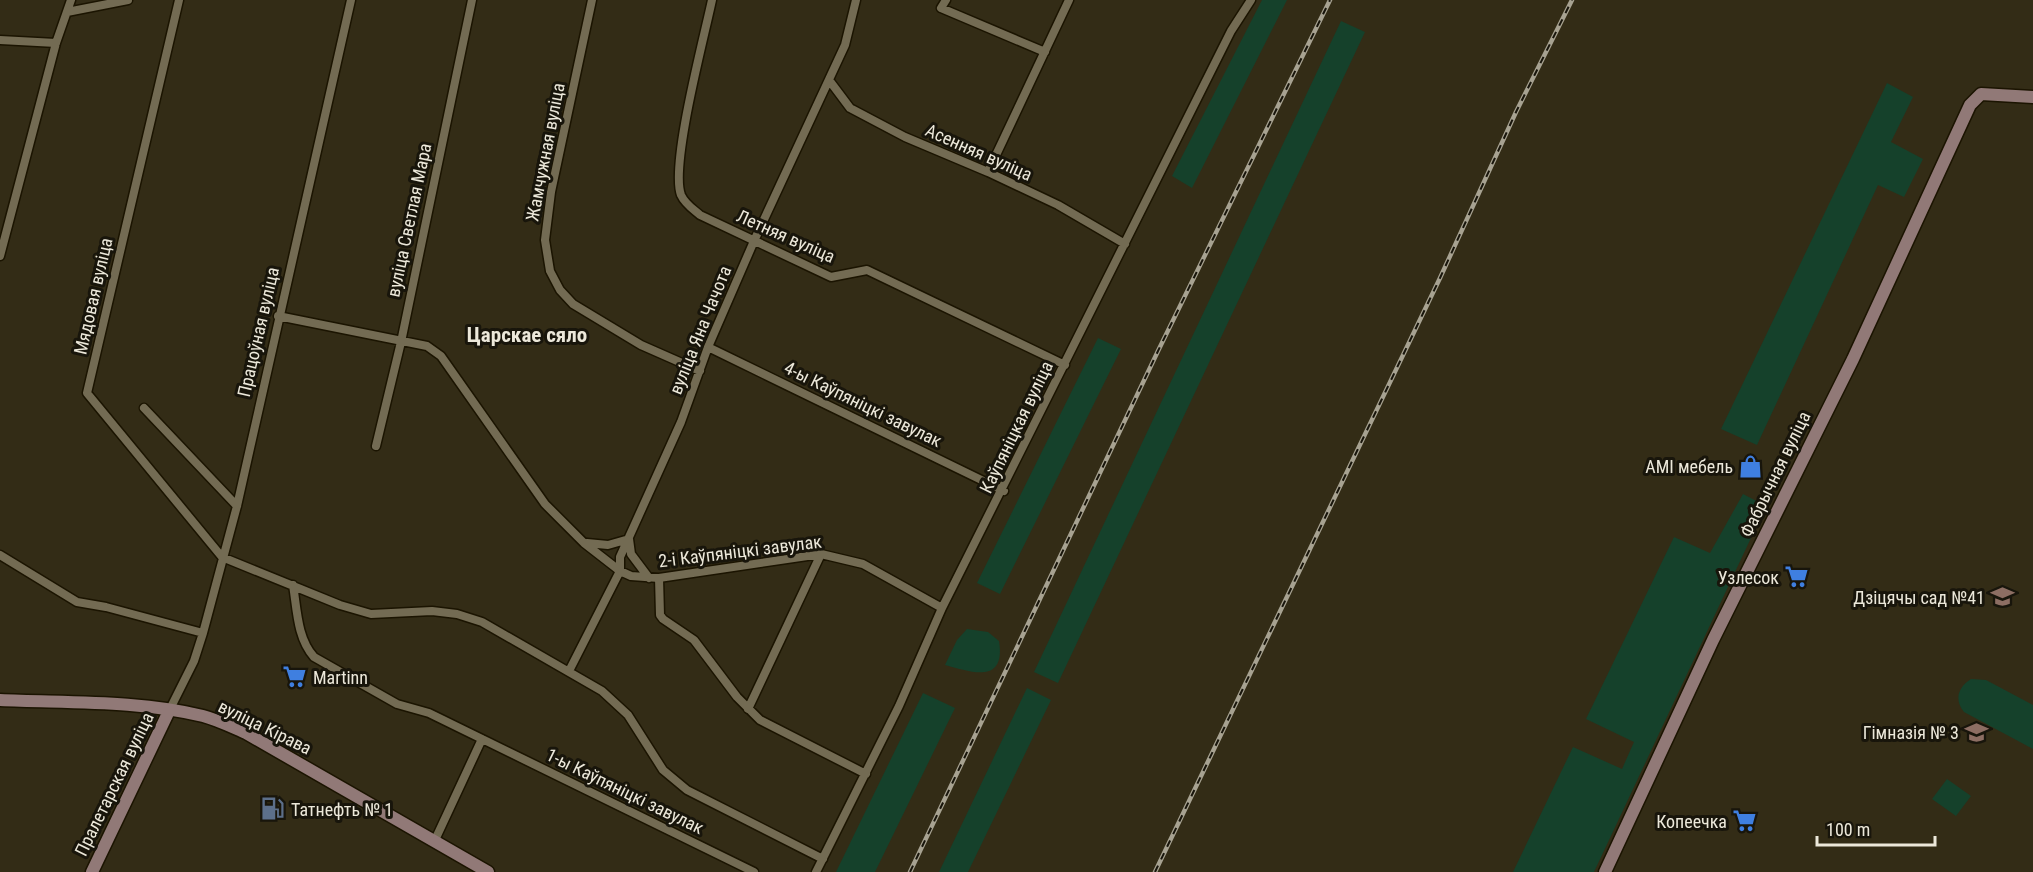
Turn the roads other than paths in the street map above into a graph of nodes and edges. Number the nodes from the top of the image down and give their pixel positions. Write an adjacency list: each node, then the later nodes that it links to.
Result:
1 (71, 0): 13 (street)
2 (128, 0): 13 (street)
3 (179, 0): 36 (street, Мядовая вуліца)
4 (344, 0): 12 (street, Працоўная вуліца)
5 (472, 0): 24 (street, вуліца Светлая Мара)
6 (592, 0): 27 (street, Жамчужная вуліца)
7 (712, 0): 20 (street, Летняя вуліца)
8 (856, 0): 17 (street, вуліца Яна Чачота)
9 (946, 0): 16 (street)
10 (1069, 0): 16 (street)
11 (1251, 0): 21 (street, Каўпяніцкая вуліца)
12 (350, 4): 23 (street, Працоўная вуліца)
13 (67, 12): 15 (street)
14 (0, 40): 15 (street)
15 (56, 43): 22 (street)
16 (1045, 52): 19 (street)
17 (829, 80): 19 (street, Асенняя вуліца); 20 (street, вуліца Яна Чачота)
18 (2033, 98): 55 (main road, Фабрычная вуліца)
19 (988, 172): 21 (street, Асенняя вуліца)
20 (754, 241): 25 (street, вуліца Яна Чачота); 26 (street, Летняя вуліца)
21 (1125, 244): 26 (street, Каўпяніцкая вуліца)
22 (0, 256)
23 (278, 316): 24 (street, 2-і Каўпяніцкі завулак); 31 (street, Працоўная вуліца)
24 (401, 342): 29 (street, вуліца Светлая Мара); 33 (street, 2-і Каўпяніцкі завулак)
25 (708, 346): 27 (street, вуліца Яна Чачота); 30 (street, 4-ы Каўпяніцкі завулак)
26 (1065, 365): 30 (street, Каўпяніцкая вуліца)
27 (700, 371): 32 (street, вуліца Яна Чачота)
28 (144, 408): 31 (street)
29 (376, 446)
30 (1004, 491): 41 (street, Каўпяніцкая вуліца)
31 (237, 506): 36 (street, Працоўная вуліца)
32 (629, 539): 33 (street); 37 (street, вуліца Яна Чачота); 38 (street)
33 (584, 543): 37 (street, 2-і Каўпяніцкі завулак)
34 (821, 554): 39 (street, 2-і Каўпяніцкі завулак); 41 (street, 2-і Каўпяніцкі завулак); 45 (street)
35 (0, 555): 42 (street)
36 (222, 557): 40 (street, 1-ы Каўпяніцкі завулак); 42 (street, Працоўная вуліца)
37 (620, 571): 38 (street, 2-і Каўпяніцкі завулак); 43 (street, вуліца Яна Чачота)
38 (649, 578): 39 (street, 2-і Каўпяніцкі завулак)
39 (659, 578): 45 (street)
40 (293, 585): 43 (street, 1-ы Каўпяніцкі завулак); 47 (street, 1-ы Каўпяніцкі завулак)
41 (942, 608): 48 (street, Каўпяніцкая вуліца)
42 (203, 633): 46 (street, Працоўная вуліца)
43 (570, 671): 50 (street, 1-ы Каўпяніцкі завулак)
44 (0, 700): 46 (main road, вуліца Кірава)
45 (748, 709): 48 (street)
46 (169, 711): 49 (main road, вуліца Кірава); 51 (main road, Пралетарская вуліца)
47 (482, 739): 49 (street); 53 (street, 1-ы Каўпяніцкі завулак)
48 (866, 774): 50 (street, Каўпяніцкая вуліца)
49 (435, 840): 52 (main road, вуліца Кірава)
50 (823, 859): 54 (street, Каўпяніцкая вуліца)
51 (92, 872)
52 (488, 872)
53 (754, 872)
54 (816, 872)
55 (1605, 872)

